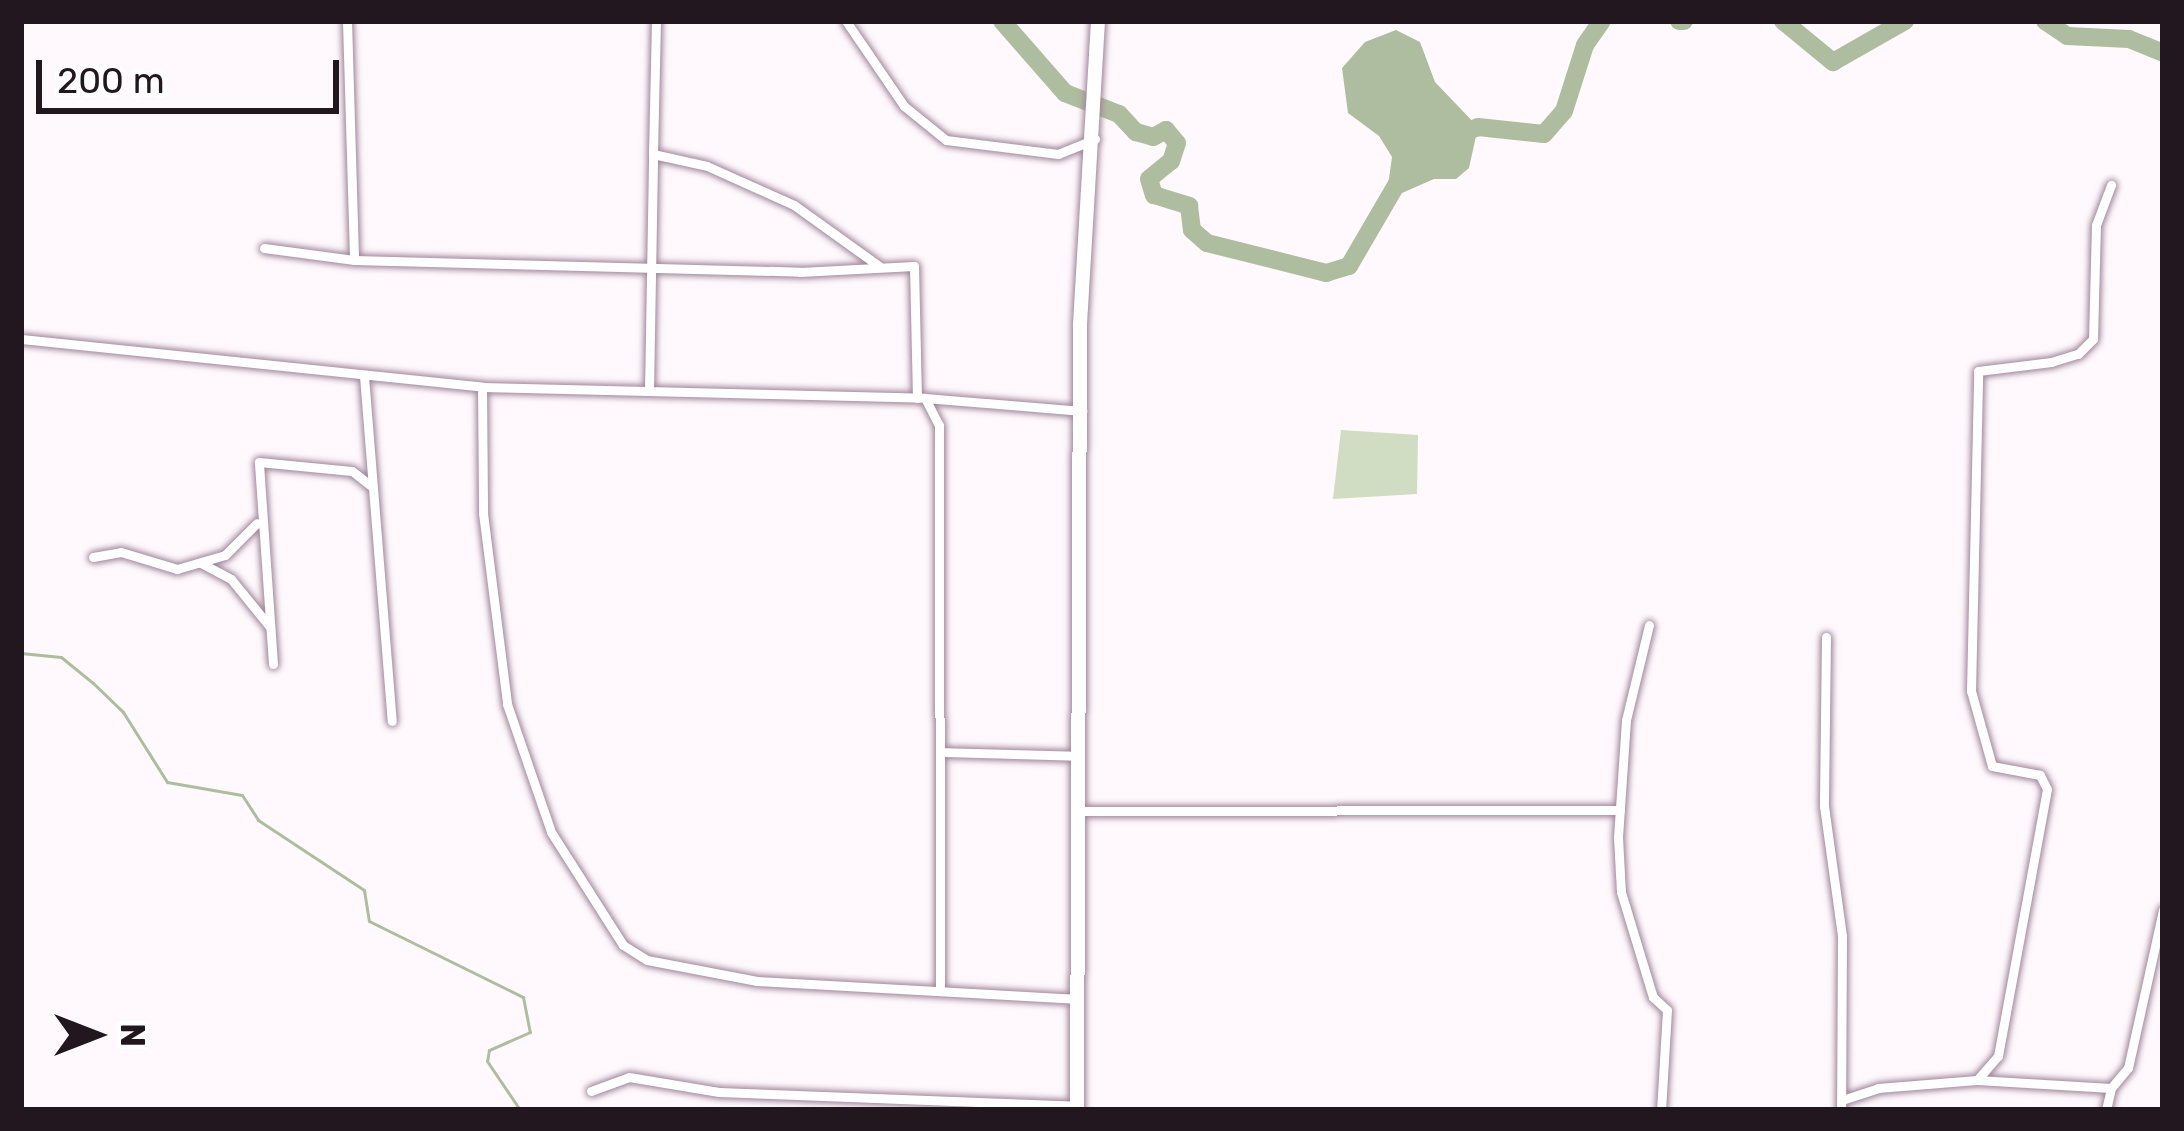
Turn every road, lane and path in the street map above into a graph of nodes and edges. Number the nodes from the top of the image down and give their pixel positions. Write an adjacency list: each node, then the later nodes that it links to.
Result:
1 (347, 21): 9 (street)
2 (656, 21): 6 (street)
3 (846, 21): 5 (street)
4 (1098, 21): 5 (main road)
5 (1095, 139): 18 (main road)
6 (653, 154): 10 (street); 11 (street)
7 (2111, 185): 38 (street)
8 (264, 248): 9 (street)
9 (354, 260): 10 (street)
10 (650, 266): 11 (street); 15 (street)
11 (879, 266): 16 (street)
12 (21, 339): 13 (street)
13 (364, 376): 14 (street); 20 (street)
14 (482, 387): 15 (street); 36 (street)
15 (650, 391): 16 (street)
16 (921, 398): 17 (street); 19 (street)
17 (953, 401): 18 (street); 19 (street)
18 (1082, 411): 32 (main road)
19 (939, 425): 31 (street)
20 (367, 452): 21 (street); 22 (street)
21 (352, 471): 22 (street); 23 (street)
22 (370, 485): 30 (street)
23 (258, 518): 25 (street); 27 (street)
24 (93, 557): 25 (street)
25 (200, 562): 27 (street)
26 (1649, 625): 33 (street)
27 (270, 627): 29 (street)
28 (1826, 637): 42 (street)
29 (273, 664)
30 (392, 721)
31 (941, 752): 32 (street); 36 (street)
32 (1081, 756): 34 (main road)
33 (1620, 810): 34 (street); 44 (street)
34 (1081, 811): 37 (main road)
35 (2163, 910): 39 (street)
36 (940, 990): 37 (street)
37 (1074, 999): 43 (main road)
38 (1977, 1080): 39 (street); 42 (street)
39 (2111, 1088): 45 (street)
40 (591, 1090): 41 (street)
41 (927, 1105): 43 (street)
42 (1841, 1105)
43 (1077, 1108)
44 (1661, 1110)
45 (2106, 1110)

